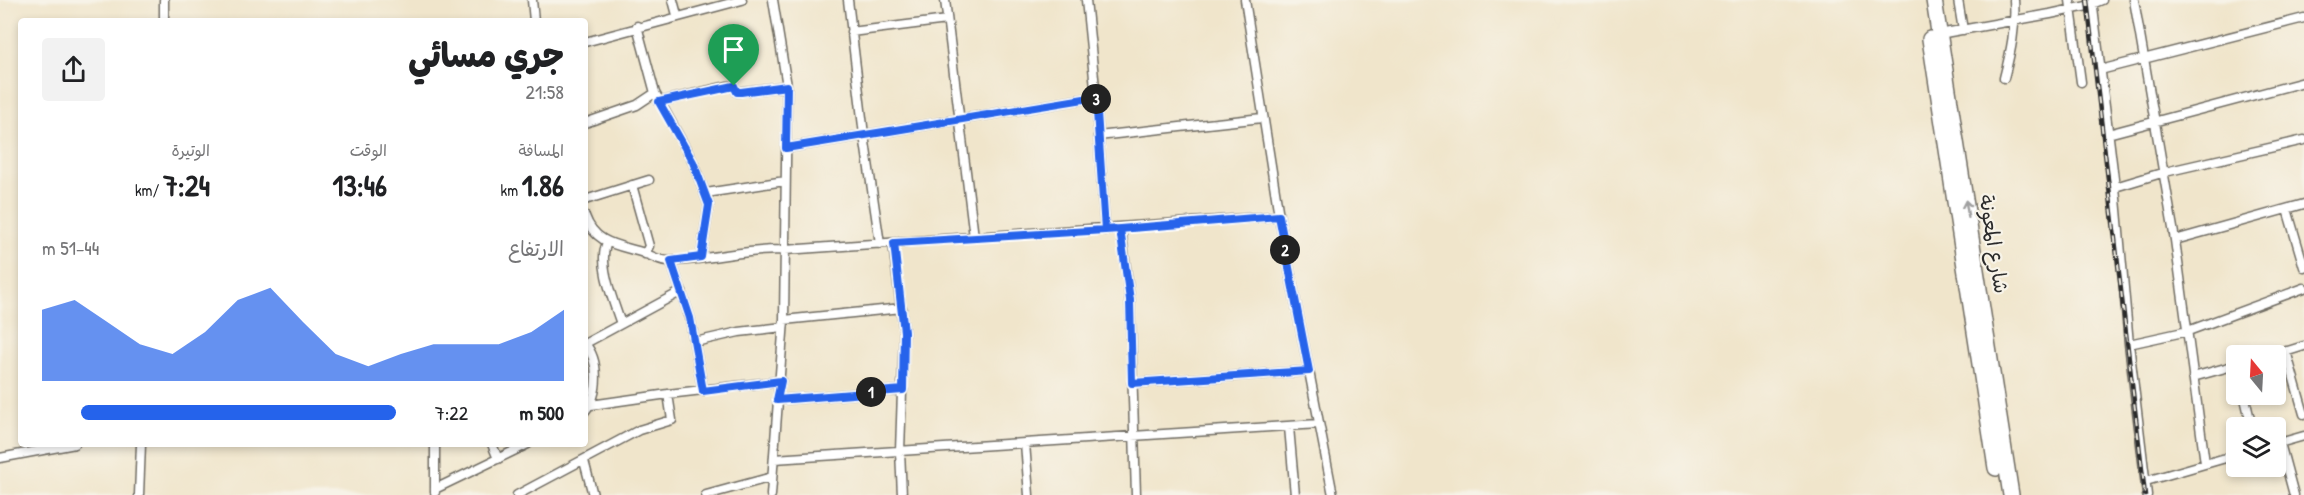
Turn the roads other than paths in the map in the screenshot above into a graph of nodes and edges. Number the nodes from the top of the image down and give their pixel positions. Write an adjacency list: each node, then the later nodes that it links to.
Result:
1 (164, 0): 19 (street)
2 (532, 0): 20 (street)
3 (673, 0): 18 (street)
4 (742, 0): 18 (street)
5 (773, 0): 34 (street)
6 (848, 0): 26 (street)
7 (945, 0): 22 (street)
8 (1086, 0): 36 (street)
9 (1245, 0): 38 (street)
10 (1924, 0): 125 (highway, شارع المعونة)
11 (1934, 0): 27 (highway, شارع المعونة)
12 (1958, 0): 25 (street)
13 (2014, 0): 23 (street)
14 (2102, 0): 16 (street)
15 (2134, 0): 29 (street)
16 (2092, 2): 17 (street); 30 (street)
17 (2071, 5): 23 (street); 32 (street)
18 (677, 15): 24 (street)
19 (164, 18)
20 (534, 18)
21 (2304, 18): 29 (street)
22 (947, 20): 26 (street); 39 (street)
23 (2016, 20): 25 (street); 31 (street)
24 (637, 26): 28 (street); 35 (street)
25 (1963, 30): 27 (street)
26 (851, 32): 43 (street)
27 (1939, 34): 126 (highway, شارع المعونة, one-way to 27)
28 (588, 41)
29 (2145, 57): 30 (street); 40 (street)
30 (2100, 70): 42 (street)
31 (2004, 78)
32 (2081, 82)
33 (2304, 82): 40 (street)
34 (787, 86): 37 (street); 46 (street)
35 (655, 93): 37 (street); 41 (street)
36 (1096, 97): 39 (street); 44 (street)
37 (659, 102): 52 (street)
38 (1263, 118): 44 (street); 56 (street)
39 (960, 119): 43 (street); 60 (street)
40 (2156, 121): 42 (street); 47 (street)
41 (588, 122)
42 (2108, 134): 51 (street)
43 (864, 135): 46 (street); 63 (street)
44 (1098, 136): 59 (street)
45 (2304, 140): 47 (street)
46 (786, 148): 49 (street)
47 (2165, 172): 51 (street); 61 (street)
48 (650, 180): 50 (street)
49 (785, 181): 52 (street); 65 (street)
50 (632, 185): 53 (street); 66 (street)
51 (2115, 187): 78 (street)
52 (706, 193): 67 (street)
53 (588, 199)
54 (2304, 204): 55 (street)
55 (2287, 209): 61 (street); 69 (street)
56 (1279, 216): 58 (street); 83 (street)
57 (588, 222): 62 (street)
58 (1120, 229): 59 (street); 86 (street)
59 (1105, 230): 60 (street)
60 (974, 237): 64 (street)
61 (2175, 240): 75 (street)
62 (607, 243): 66 (street); 74 (street)
63 (880, 243): 64 (street); 65 (street)
64 (894, 243): 72 (street)
65 (785, 250): 67 (street); 73 (street)
66 (645, 254): 68 (street)
67 (701, 257): 68 (street)
68 (671, 261): 71 (street)
69 (2304, 267)
70 (2304, 288): 75 (street)
71 (682, 291): 74 (street); 77 (street)
72 (902, 308): 73 (street); 87 (street)
73 (783, 323): 77 (street); 85 (street)
74 (621, 324): 76 (street)
75 (2188, 332): 78 (street); 84 (street)
76 (588, 342)
77 (695, 342): 88 (street)
78 (2129, 344): 113 (street)
79 (2304, 346): 81 (street)
80 (588, 350): 91 (street)
81 (2286, 351): 92 (street)
82 (2226, 369): 84 (street)
83 (1309, 371): 86 (street); 93 (street)
84 (2193, 377): 110 (street)
85 (781, 381): 88 (street); 90 (street)
86 (1132, 383): 96 (street)
87 (903, 390): 90 (street); 104 (street)
88 (703, 391): 89 (street)
89 (668, 394): 91 (street); 109 (street)
90 (777, 400): 108 (street)
91 (588, 408)
92 (2304, 414)
93 (1319, 424): 94 (street); 124 (street)
94 (1289, 427): 96 (street); 123 (street)
95 (2304, 436): 97 (street)
96 (1135, 437): 98 (street); 122 (street)
97 (2286, 441)
98 (1025, 443): 104 (street); 121 (street)
99 (59, 447): 105 (street)
100 (141, 447): 115 (street)
101 (435, 447): 114 (street)
102 (493, 447): 107 (street)
103 (522, 447): 107 (street)
104 (900, 451): 108 (street); 120 (street)
105 (0, 458)
106 (2226, 458): 110 (street)
107 (498, 459): 114 (street)
108 (774, 459): 112 (street)
109 (584, 461): 116 (street); 117 (street)
110 (2205, 463): 113 (street)
111 (2286, 469): 128 (street)
112 (772, 477): 118 (street); 119 (street)
113 (2146, 481): 127 (street)
114 (435, 492)
115 (139, 495)
116 (517, 495)
117 (593, 495)
118 (706, 495)
119 (771, 495)
120 (902, 495)
121 (1029, 495)
122 (1136, 495)
123 (1295, 495)
124 (1334, 495)
125 (2001, 495)
126 (2011, 495)
127 (2147, 495)
128 (2294, 495)

